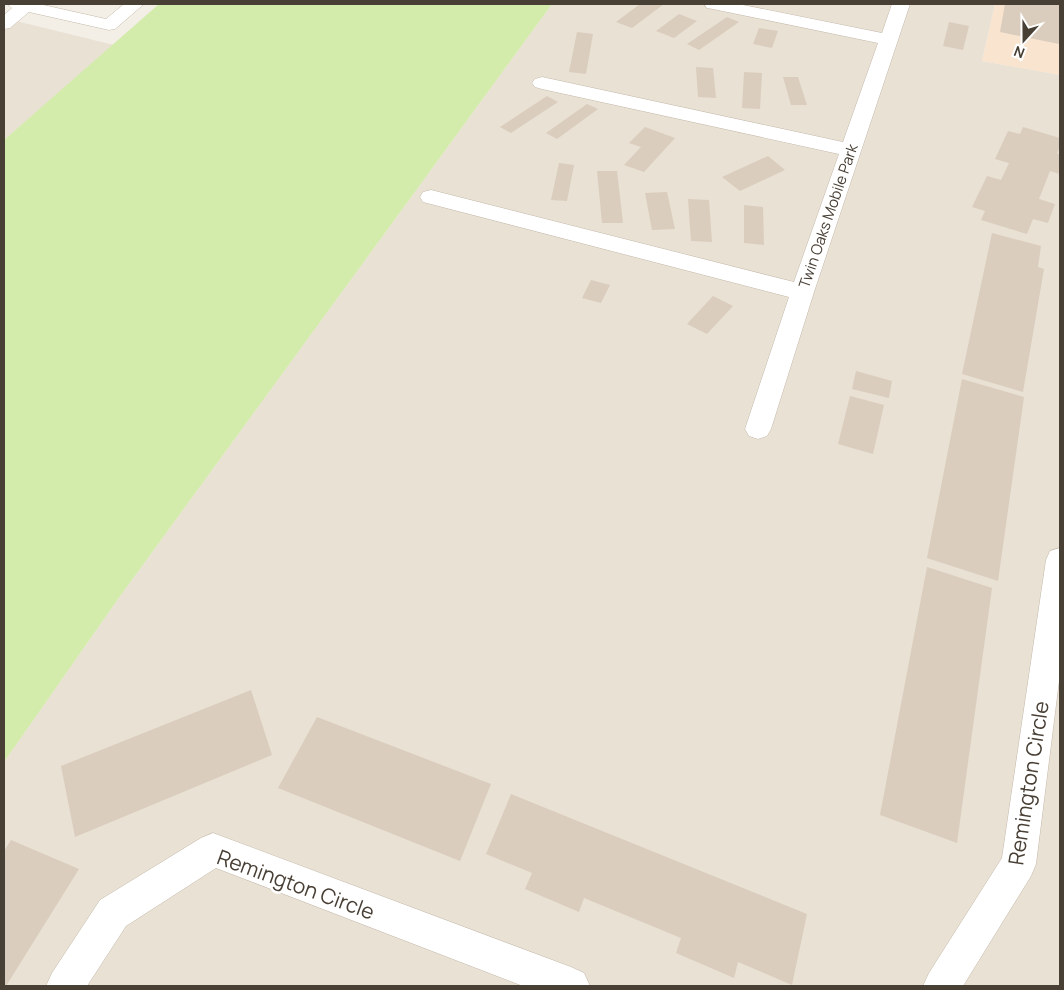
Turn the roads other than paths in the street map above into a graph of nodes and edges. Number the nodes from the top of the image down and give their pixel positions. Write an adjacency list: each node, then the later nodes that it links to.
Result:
1 (134, 4): 4 (street)
2 (713, 4): 6 (street)
3 (901, 4): 6 (street, Twin Oaks Mobile Park)
4 (21, 5): 5 (street)
5 (4, 24)
6 (889, 40): 8 (street, Twin Oaks Mobile Park)
7 (542, 83): 8 (street)
8 (851, 150): 10 (street, Twin Oaks Mobile Park)
9 (431, 197): 10 (street)
10 (802, 292): 11 (street, Twin Oaks Mobile Park)
11 (758, 429)
12 (1060, 560): 13 (street, Remington Circle)
13 (1055, 641): 16 (street, Remington Circle)
14 (66, 986): 15 (street, Remington Circle)
15 (571, 986)
16 (942, 986)

